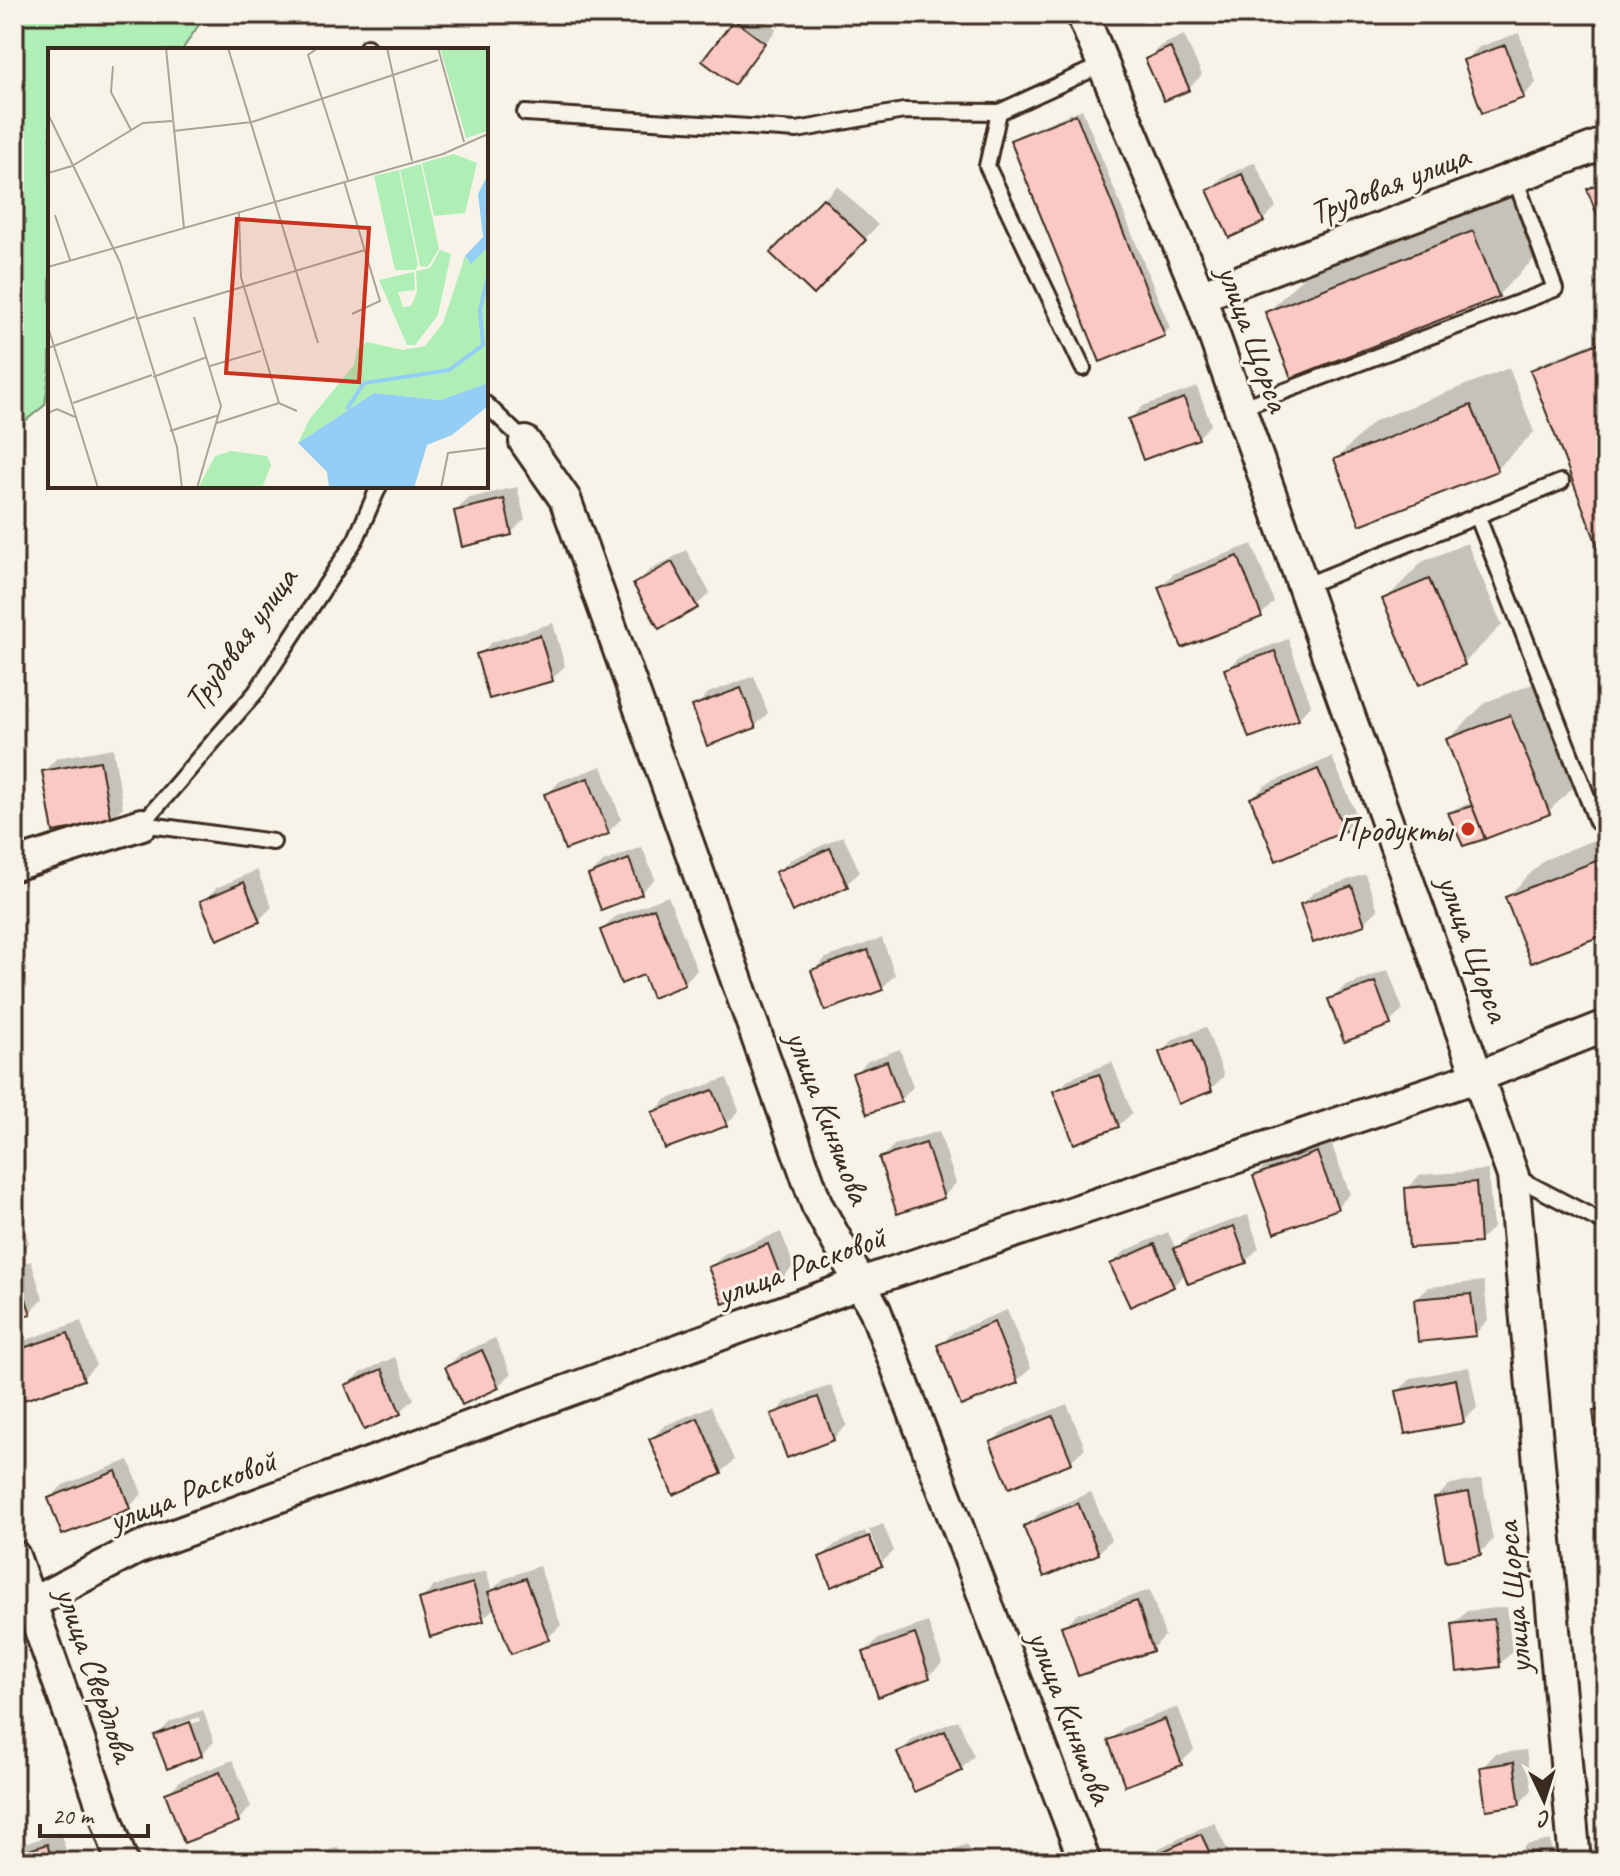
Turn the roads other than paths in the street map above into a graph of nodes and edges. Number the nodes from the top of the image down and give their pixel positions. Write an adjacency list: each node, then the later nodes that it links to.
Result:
1 (1082, 14): 2 (street, улица Щорса)
2 (1102, 65): 3 (lane); 7 (street, улица Щорса)
3 (999, 112): 4 (lane); 8 (lane)
4 (525, 113)
5 (1606, 143): 6 (street, Трудовая улица)
6 (1515, 178): 7 (street, Трудовая улица); 10 (lane)
7 (1200, 296): 10 (street, улица Щорса)
8 (1083, 368)
9 (488, 406): 11 (lane)
10 (1240, 408): 15 (street, улица Щорса)
11 (525, 442): 24 (street, улица Киняшова)
12 (1561, 482): 14 (lane)
13 (378, 488): 17 (lane, Трудовая улица)
14 (1477, 515): 15 (lane); 16 (lane)
15 (1304, 586): 21 (street, улица Щорса)
16 (1597, 822)
17 (142, 824): 18 (lane); 19 (street)
18 (273, 842)
19 (14, 865)
20 (1606, 1026): 21 (street, улица Расковой)
21 (1479, 1076): 22 (street, улица Щорса); 24 (street, улица Расковой)
22 (1513, 1176): 23 (lane); 29 (street, улица Щорса)
23 (1606, 1224)
24 (861, 1283): 26 (street, улица Расковой); 28 (street, улица Киняшова)
25 (14, 1556): 26 (street, улица Свердлова)
26 (32, 1603): 27 (street, улица Свердлова)
27 (122, 1862)
28 (1085, 1862)
29 (1575, 1862)

